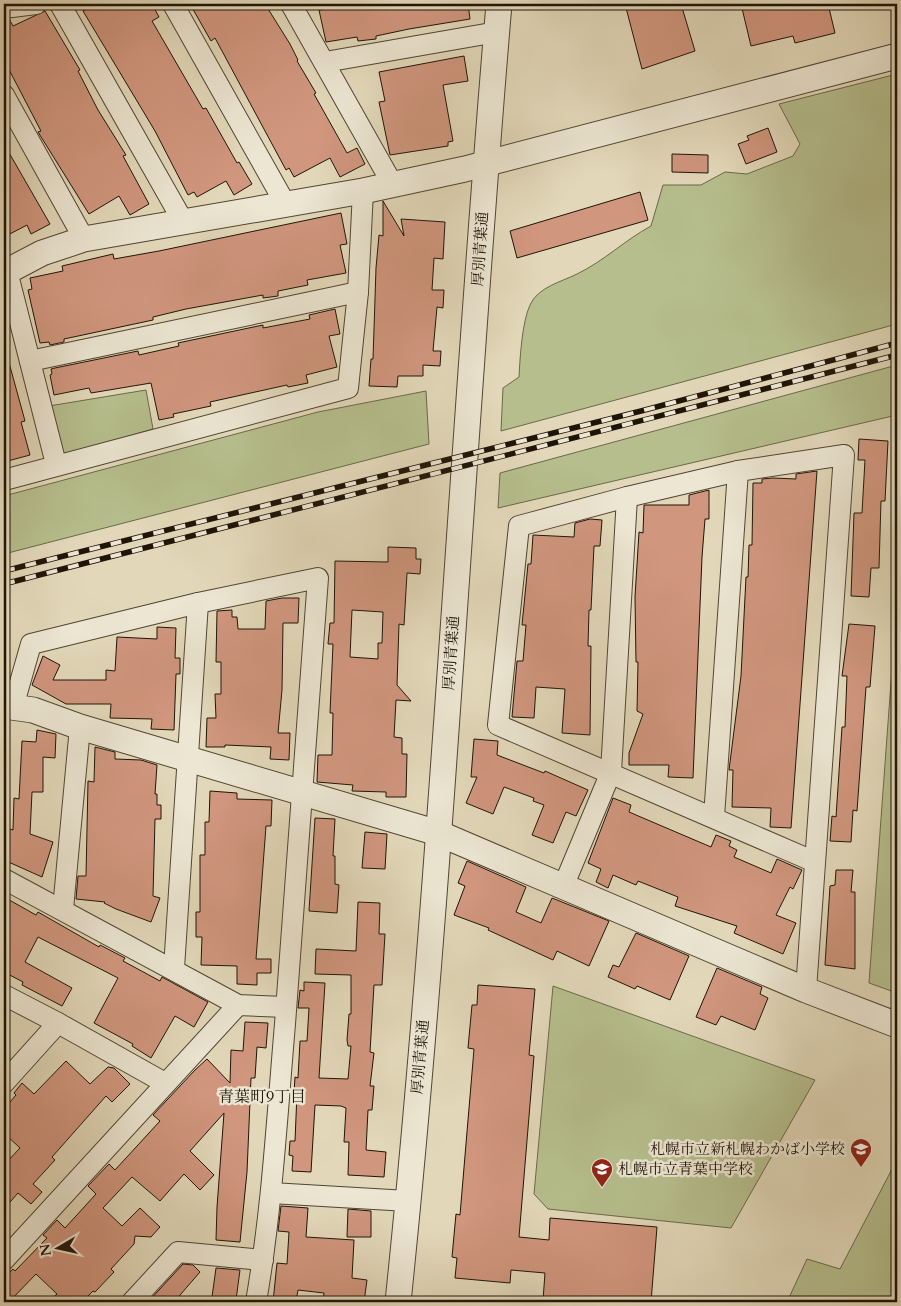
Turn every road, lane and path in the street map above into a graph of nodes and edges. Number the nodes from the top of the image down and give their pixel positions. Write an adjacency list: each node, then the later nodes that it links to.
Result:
1 (36, 4): 6 (street)
2 (60, 4): 15 (street)
3 (173, 4): 14 (street)
4 (291, 4): 9 (street)
5 (499, 4): 7 (street, 厚別青葉通)
6 (4, 8)
7 (497, 32): 9 (street); 11 (street, 厚別青葉通)
8 (897, 56): 11 (street)
9 (325, 62): 12 (street)
10 (4, 96): 16 (street)
11 (486, 164): 12 (street); 31 (street, 厚別青葉通)
12 (393, 185): 13 (street)
13 (363, 191): 14 (street); 18 (street)
14 (286, 205): 15 (street)
15 (184, 223): 16 (street)
16 (84, 239): 17 (street)
17 (5, 272): 19 (street)
18 (358, 292): 19 (street); 20 (street)
19 (30, 361): 20 (street)
20 (56, 464): 22 (street)
21 (738, 471): 23 (street); 30 (street); 32 (street)
22 (4, 480)
23 (627, 497): 28 (street); 28 (street)
24 (198, 603): 25 (street); 27 (street); 29 (street)
25 (8, 706): 26 (street)
26 (80, 727): 27 (street); 35 (street)
27 (189, 759): 29 (street); 36 (street)
28 (611, 772): 30 (street); 34 (street)
29 (303, 794): 31 (street); 40 (street)
30 (714, 816): 32 (street)
31 (438, 833): 34 (street); 46 (street, 厚別青葉通)
32 (815, 862): 37 (street)
33 (4, 878): 35 (street)
34 (563, 887): 37 (street)
35 (62, 909): 36 (street)
36 (174, 968): 39 (street)
37 (806, 990): 42 (street)
38 (4, 996): 41 (street)
39 (238, 1005): 40 (street); 44 (street)
40 (286, 1007): 45 (street)
41 (58, 1023): 43 (street); 44 (street)
42 (897, 1025)
43 (4, 1082)
44 (165, 1083): 47 (street)
45 (271, 1193): 46 (street); 48 (street)
46 (408, 1201): 51 (street, 厚別青葉通)
47 (4, 1260)
48 (263, 1260): 49 (street); 50 (street)
49 (132, 1302)
50 (256, 1302)
51 (398, 1302)

